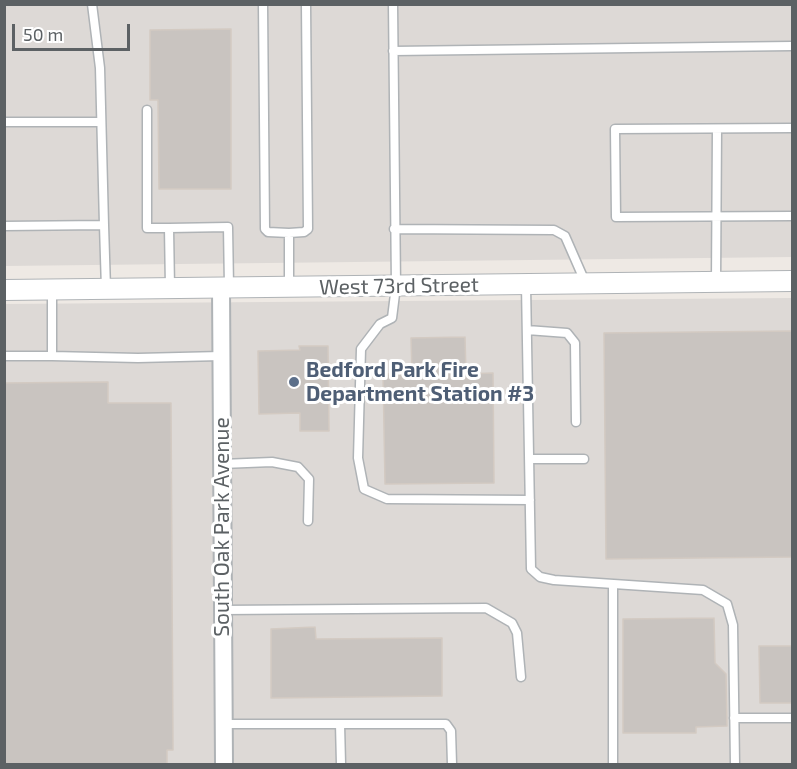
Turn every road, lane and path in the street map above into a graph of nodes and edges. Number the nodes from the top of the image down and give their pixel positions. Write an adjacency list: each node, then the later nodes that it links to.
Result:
1 (92, 4): 8 (lane)
2 (263, 4): 18 (lane)
3 (306, 4): 18 (lane)
4 (393, 4): 6 (lane)
5 (792, 46): 6 (lane)
6 (393, 51): 17 (lane)
7 (147, 110): 16 (lane)
8 (101, 122): 9 (lane); 14 (lane)
9 (4, 123)
10 (792, 128): 11 (lane)
11 (717, 129): 12 (lane); 12 (lane)
12 (716, 216): 13 (lane); 20 (lane)
13 (792, 216)
14 (104, 225): 15 (lane); 26 (lane)
15 (4, 226)
16 (169, 228): 25 (lane); 27 (lane)
17 (394, 229): 21 (lane); 23 (lane)
18 (289, 233): 24 (lane)
19 (792, 281): 20 (street, West 73rd Street)
20 (716, 282): 21 (street, West 73rd Street)
21 (586, 284): 22 (street, West 73rd Street)
22 (526, 285): 23 (street, West 73rd Street); 30 (lane)
23 (396, 286): 24 (street, West 73rd Street); 38 (lane)
24 (289, 287): 25 (street, West 73rd Street)
25 (225, 288): 27 (street, West 73rd Street); 33 (street, South Oak Park Avenue)
26 (106, 289): 27 (street, West 73rd Street); 29 (street, West 73rd Street)
27 (170, 289)
28 (4, 290): 29 (street, West 73rd Street)
29 (52, 290): 32 (lane)
30 (527, 330): 34 (lane); 35 (lane)
31 (4, 356): 32 (lane)
32 (52, 356): 33 (lane)
33 (221, 356): 37 (street, South Oak Park Avenue)
34 (576, 422)
35 (529, 459): 36 (lane); 38 (lane)
36 (584, 459)
37 (222, 464): 39 (lane); 41 (street, South Oak Park Avenue)
38 (530, 500): 40 (lane)
39 (308, 521)
40 (614, 584): 43 (lane); 50 (lane)
41 (222, 610): 42 (lane); 45 (street, South Oak Park Avenue)
42 (520, 676)
43 (734, 718): 44 (lane); 51 (lane)
44 (792, 718)
45 (222, 724): 46 (lane); 47 (street, South Oak Park Avenue)
46 (340, 724): 48 (lane); 49 (lane)
47 (224, 765)
48 (341, 765)
49 (452, 765)
50 (614, 765)
51 (735, 765)

